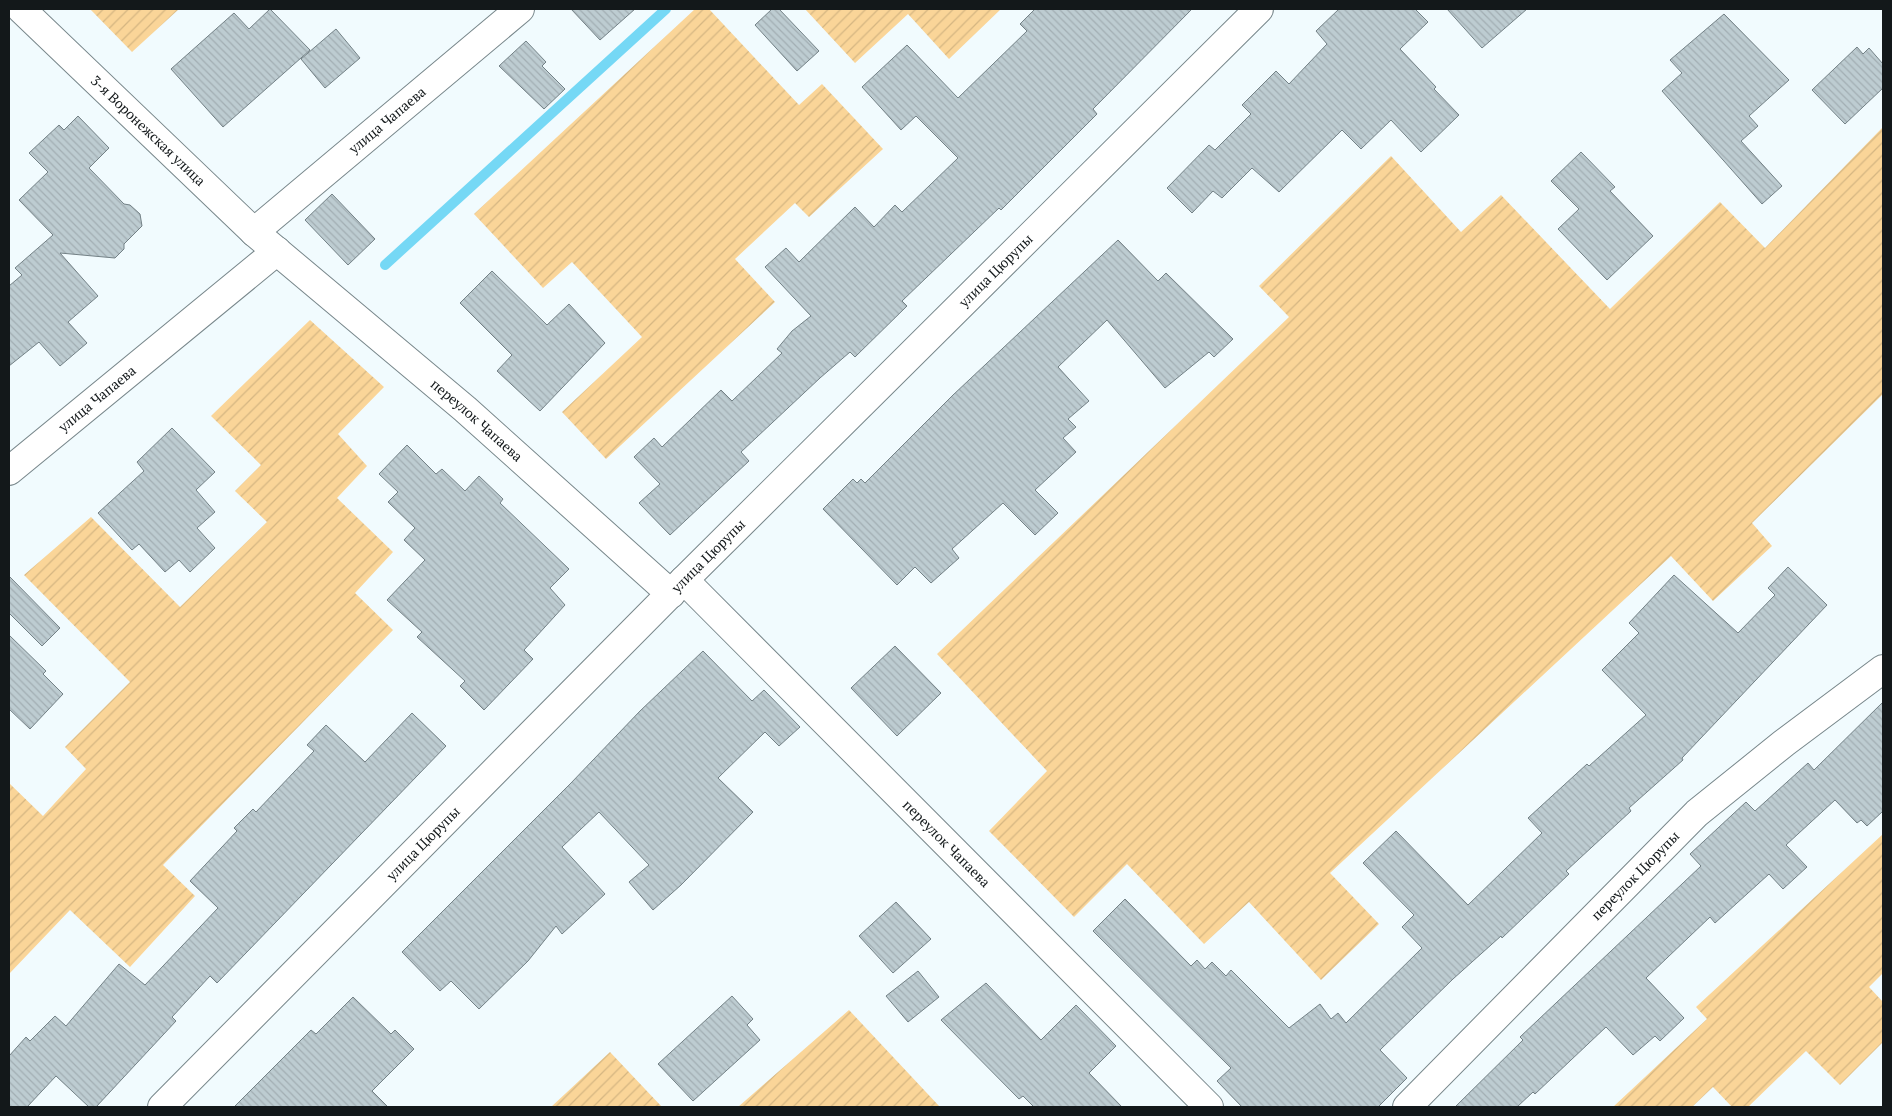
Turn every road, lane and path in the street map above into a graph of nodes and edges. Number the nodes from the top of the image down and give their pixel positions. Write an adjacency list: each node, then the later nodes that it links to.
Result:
1 (21, 9): 4 (street, 3-я Воронежская улица)
2 (520, 9): 4 (street, улица Чапаева)
3 (1259, 9): 7 (street, улица Цюрупы)
4 (254, 232): 5 (street, 3-я Воронежская улица)
5 (277, 251): 6 (street, улица Чапаева); 7 (street, переулок Чапаева)
6 (9, 471)
7 (677, 587): 9 (street, улица Цюрупы); 10 (street, переулок Чапаева)
8 (1883, 669): 11 (street, переулок Цюрупы)
9 (162, 1107)
10 (1209, 1107)
11 (1408, 1107)

